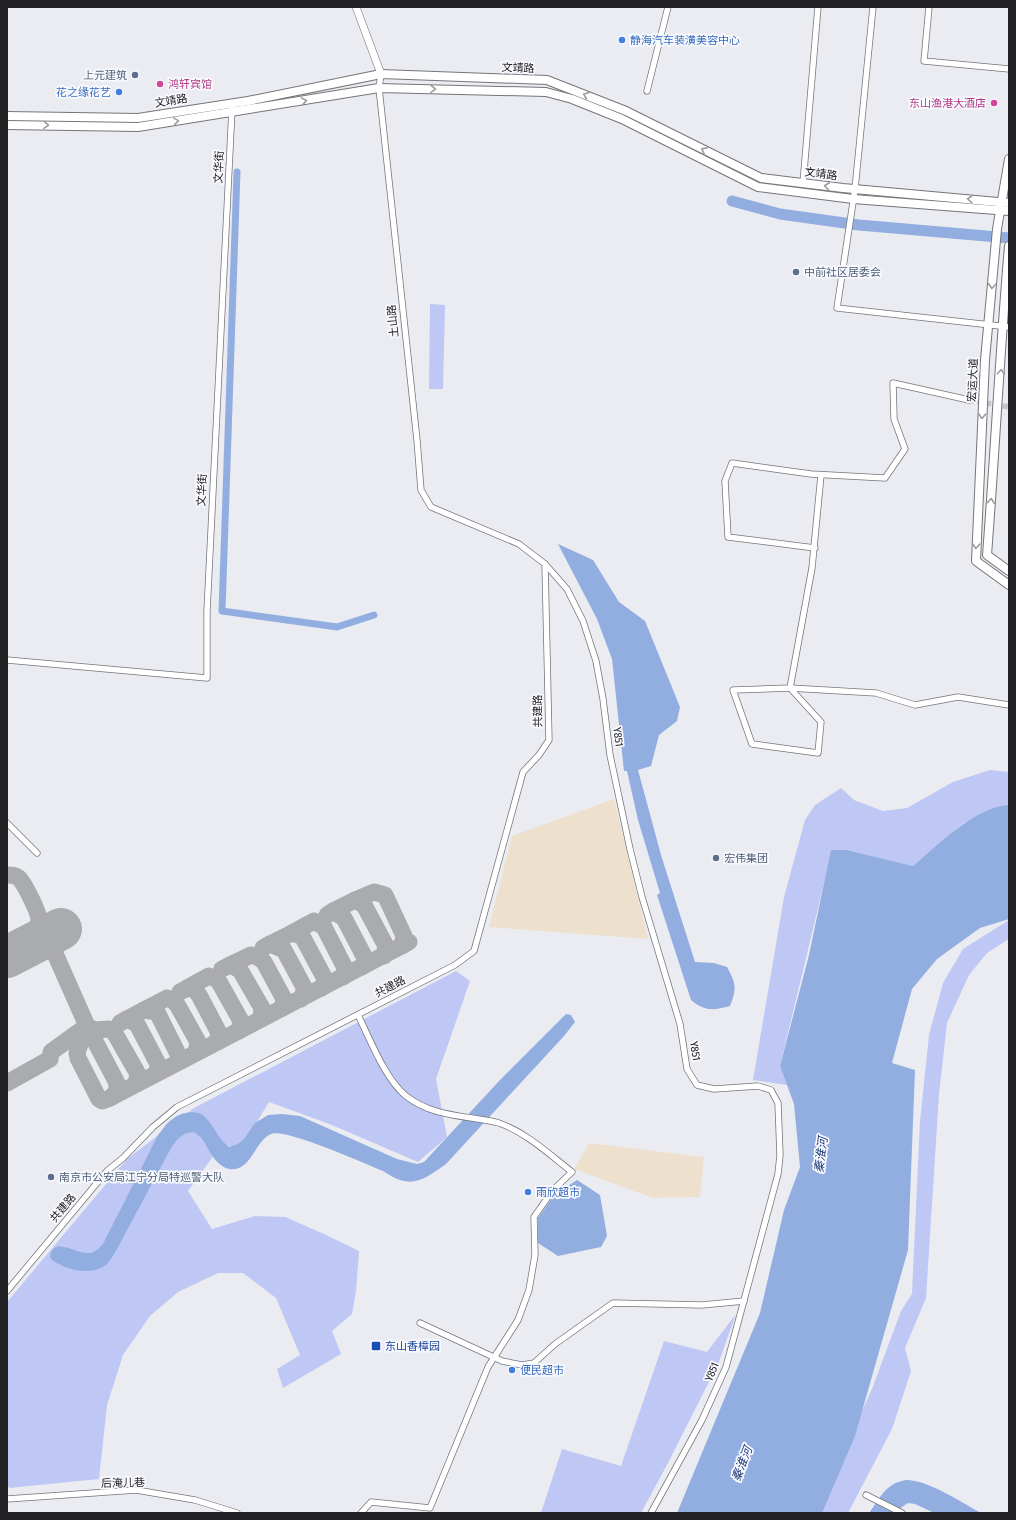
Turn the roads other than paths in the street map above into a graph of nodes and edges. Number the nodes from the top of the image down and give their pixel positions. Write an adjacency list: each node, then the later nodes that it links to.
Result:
1 (356, 7): 7 (street, 土山路)
2 (668, 7): 9 (street)
3 (818, 7): 15 (street)
4 (873, 7): 16 (street)
5 (929, 7): 6 (street)
6 (1009, 69)
7 (381, 74): 8 (street, 土山路); 10 (main road, 文靖路); 15 (main road, 文靖路, one-way to 7)
8 (379, 88): 11 (main road, 文靖路, one-way to 8); 17 (main road, 文靖路, one-way to 17); 28 (street, 土山路)
9 (647, 91)
10 (231, 103): 11 (street, 文华街); 12 (main road, 文靖路)
11 (232, 112): 13 (main road, 文靖路, one-way to 11); 31 (street, 文华街)
12 (7, 116)
13 (7, 125)
14 (1009, 159): 18 (main road, 宏运大道)
15 (803, 184): 16 (main road, 文靖路, one-way to 15)
16 (855, 189): 17 (street); 18 (main road, 文靖路, one-way to 16)
17 (853, 200): 19 (main road, 文靖路); 23 (street)
18 (1005, 203): 19 (main road, 宏运大道)
19 (999, 211): 20 (main road, 文靖路); 23 (main road, 宏运大道, one-way to 23)
20 (1009, 211)
21 (1009, 246): 22 (main road)
22 (1009, 250): 24 (main road)
23 (989, 325): 24 (street); 30 (main road, 宏运大道, one-way to 30)
24 (1006, 326): 29 (main road, one-way to 24)
25 (969, 400): 26 (street)
26 (821, 475): 27 (street); 27 (street)
27 (815, 548): 32 (street)
28 (545, 564): 36 (street, 共建路); 38 (street, Y851)
29 (1009, 571)
30 (1009, 585)
31 (7, 660)
32 (790, 688): 32 (street); 33 (street)
33 (1009, 705)
34 (7, 823): 35 (street)
35 (37, 853)
36 (358, 1015): 37 (street, 共建路); 40 (street)
37 (7, 1291)
38 (744, 1301): 40 (street); 45 (street, Y851)
39 (420, 1323): 40 (street)
40 (494, 1357): 44 (street)
41 (866, 1495): 46 (street)
42 (7, 1499): 43 (street, 后淹儿巷)
43 (237, 1513)
44 (361, 1513)
45 (651, 1513)
46 (902, 1513)

